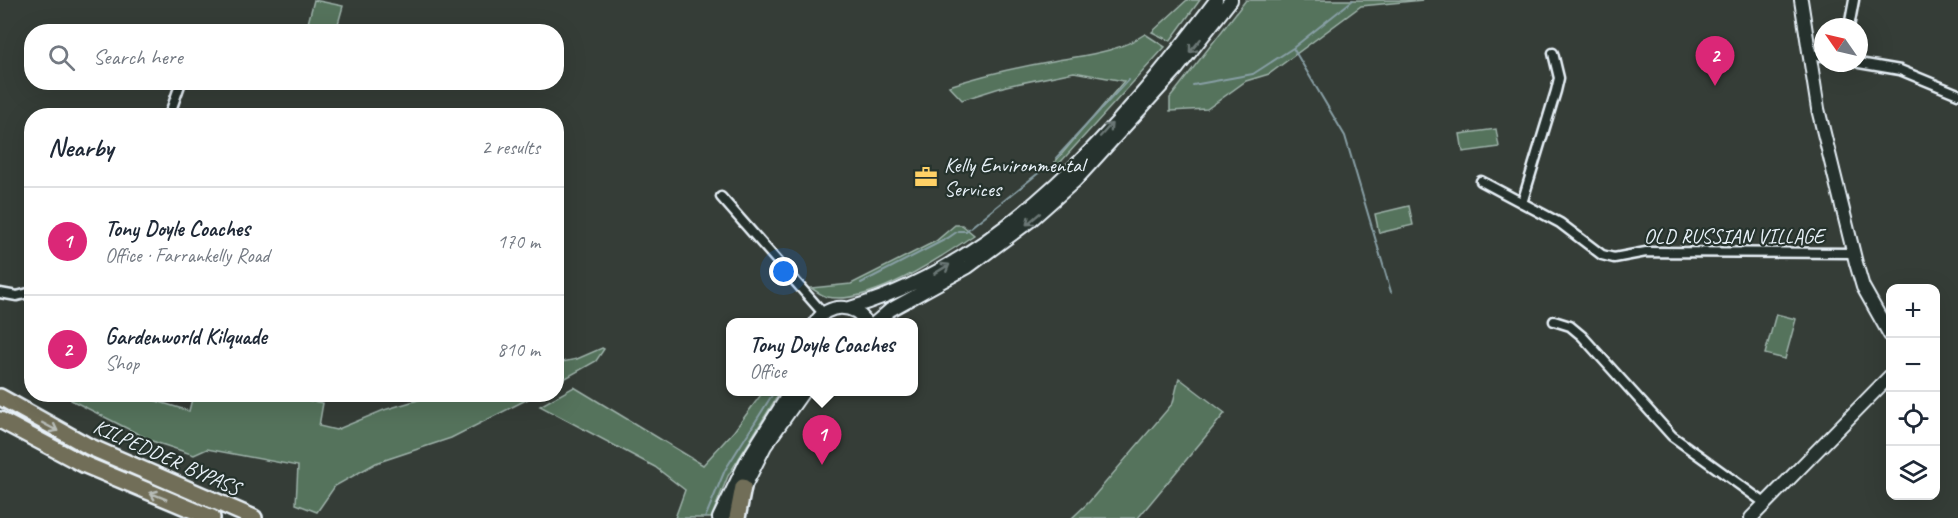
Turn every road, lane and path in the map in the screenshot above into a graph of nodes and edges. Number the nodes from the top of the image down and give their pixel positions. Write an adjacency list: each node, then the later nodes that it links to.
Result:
1 (1216, 0): 19 (main road, one-way to 1)
2 (1231, 0): 22 (main road, one-way to 22)
3 (1801, 0): 7 (main road)
4 (1854, 0): 5 (street)
5 (1851, 18)
6 (1553, 53): 15 (street)
7 (1810, 54): 8 (street); 16 (main road)
8 (1814, 55)
9 (1868, 65): 11 (street)
10 (179, 90): 12 (street)
11 (1958, 94)
12 (172, 108)
13 (1481, 181): 15 (street, OLD RUSSIAN VILLAGE)
14 (721, 197): 20 (street)
15 (1522, 203): 16 (street, OLD RUSSIAN VILLAGE)
16 (1854, 253): 24 (main road)
17 (0, 293): 18 (street)
18 (24, 294)
19 (850, 308): 20 (main road); 21 (main road)
20 (820, 318)
21 (862, 318)
22 (881, 318)
23 (1554, 321): 31 (street)
24 (1886, 328)
25 (1886, 380): 31 (main road)
26 (787, 396): 34 (main road)
27 (800, 396): 30 (main road)
28 (0, 397): 33 (highway, KILPEDDER BYPASS, one-way to 33)
29 (0, 420): 32 (highway, KILPEDDER BYPASS, one-way to 29)
30 (743, 487): 35 (main road); 36 (highway)
31 (1766, 504): 37 (main road)
32 (212, 518)
33 (254, 518)
34 (719, 518)
35 (729, 518)
36 (737, 518)
37 (1751, 518)

